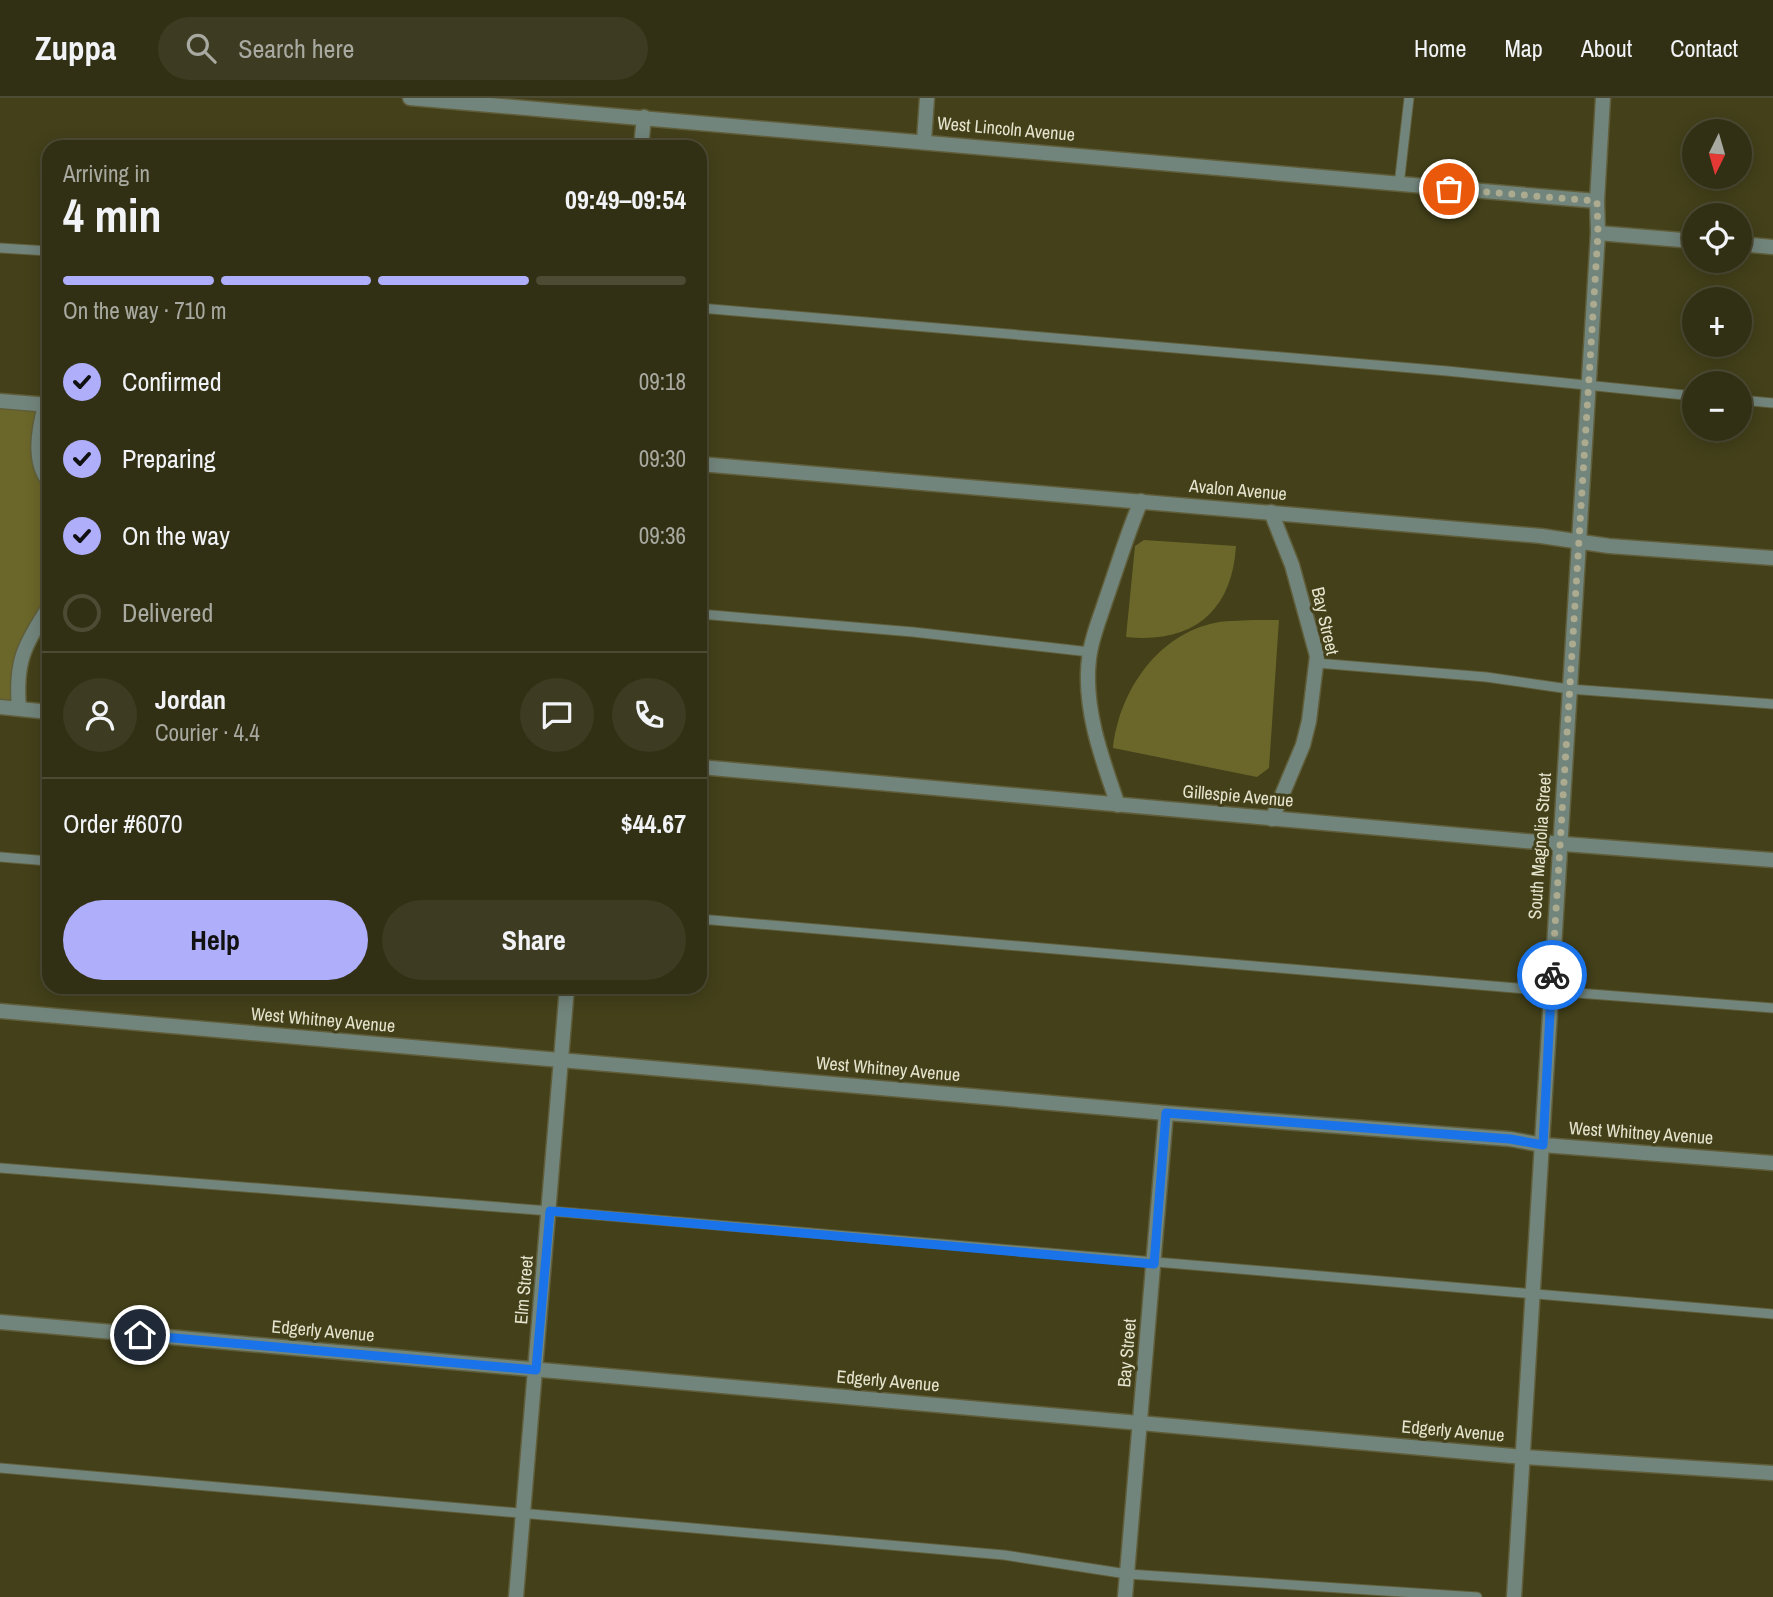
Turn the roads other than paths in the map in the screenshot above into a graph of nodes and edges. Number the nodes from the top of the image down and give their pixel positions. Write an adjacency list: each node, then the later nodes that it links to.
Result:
1 (410, 98): 5 (street, West Lincoln Avenue)
2 (928, 98): 7 (street)
3 (1409, 98): 8 (lane)
4 (1603, 98): 9 (street, South Magnolia Street)
5 (644, 117): 6 (street); 7 (street, West Lincoln Avenue)
6 (642, 140)
7 (924, 141): 8 (street, West Lincoln Avenue)
8 (1399, 186): 9 (street, West Lincoln Avenue)
9 (1597, 201): 10 (street, South Magnolia Street)
10 (1598, 233): 11 (street); 17 (street, South Magnolia Street)
11 (1682, 239)
12 (1752, 245): 13 (street)
13 (1773, 247)
14 (0, 248): 15 (lane)
15 (42, 251)
16 (707, 308): 17 (lane)
17 (1587, 387): 18 (lane); 28 (street, South Magnolia Street)
18 (1682, 395)
19 (0, 401): 22 (street)
20 (1752, 401): 21 (lane)
21 (1773, 403)
22 (42, 405)
23 (42, 421): 25 (street)
24 (707, 465): 26 (street, Avalon Avenue)
25 (42, 472)
26 (1142, 501): 27 (street, Avalon Avenue); 32 (street)
27 (1270, 512): 28 (street, Avalon Avenue); 33 (street, Bay Street)
28 (1578, 542): 29 (street, Avalon Avenue); 34 (street, South Magnolia Street)
29 (1773, 558)
30 (707, 615): 32 (lane)
31 (42, 618): 37 (street)
32 (1090, 652): 40 (street)
33 (1316, 663): 34 (lane); 41 (street, Bay Street)
34 (1569, 689): 35 (lane); 42 (street, South Magnolia Street)
35 (1773, 704)
36 (0, 707): 37 (street)
37 (19, 708): 38 (street)
38 (42, 711)
39 (707, 768): 40 (street, Gillespie Avenue)
40 (1118, 805): 41 (street, Gillespie Avenue)
41 (1272, 819): 42 (street, Gillespie Avenue)
42 (1560, 843): 45 (street, Gillespie Avenue); 47 (street, South Magnolia Street)
43 (0, 857): 44 (lane)
44 (42, 860)
45 (1773, 860)
46 (707, 920): 47 (lane)
47 (1550, 992): 49 (lane); 53 (street, South Magnolia Street)
48 (567, 994): 51 (street, Elm Street)
49 (1773, 1008)
50 (0, 1012): 51 (street, West Whitney Avenue)
51 (561, 1061): 52 (street, West Whitney Avenue); 56 (street, Elm Street)
52 (1166, 1113): 53 (street, West Whitney Avenue); 57 (street, Bay Street)
53 (1543, 1145): 54 (street, West Whitney Avenue); 58 (street, South Magnolia Street)
54 (1773, 1163)
55 (0, 1168): 56 (lane)
56 (550, 1211): 57 (lane); 61 (street, Elm Street)
57 (1154, 1264): 58 (lane); 62 (street, Bay Street)
58 (1533, 1295): 59 (lane); 63 (street, South Magnolia Street)
59 (1773, 1314)
60 (0, 1322): 61 (street, Edgerly Avenue)
61 (536, 1370): 62 (street, Edgerly Avenue); 66 (street, Elm Street)
62 (1141, 1423): 63 (street, Edgerly Avenue); 67 (street, Bay Street)
63 (1524, 1457): 65 (street, Edgerly Avenue); 71 (street, South Magnolia Street)
64 (0, 1468): 66 (lane)
65 (1773, 1473)
66 (524, 1513): 67 (lane); 68 (street, Elm Street)
67 (1127, 1574): 69 (street, Bay Street); 70 (lane)
68 (516, 1597)
69 (1125, 1597)
70 (1477, 1597)
71 (1514, 1597)

